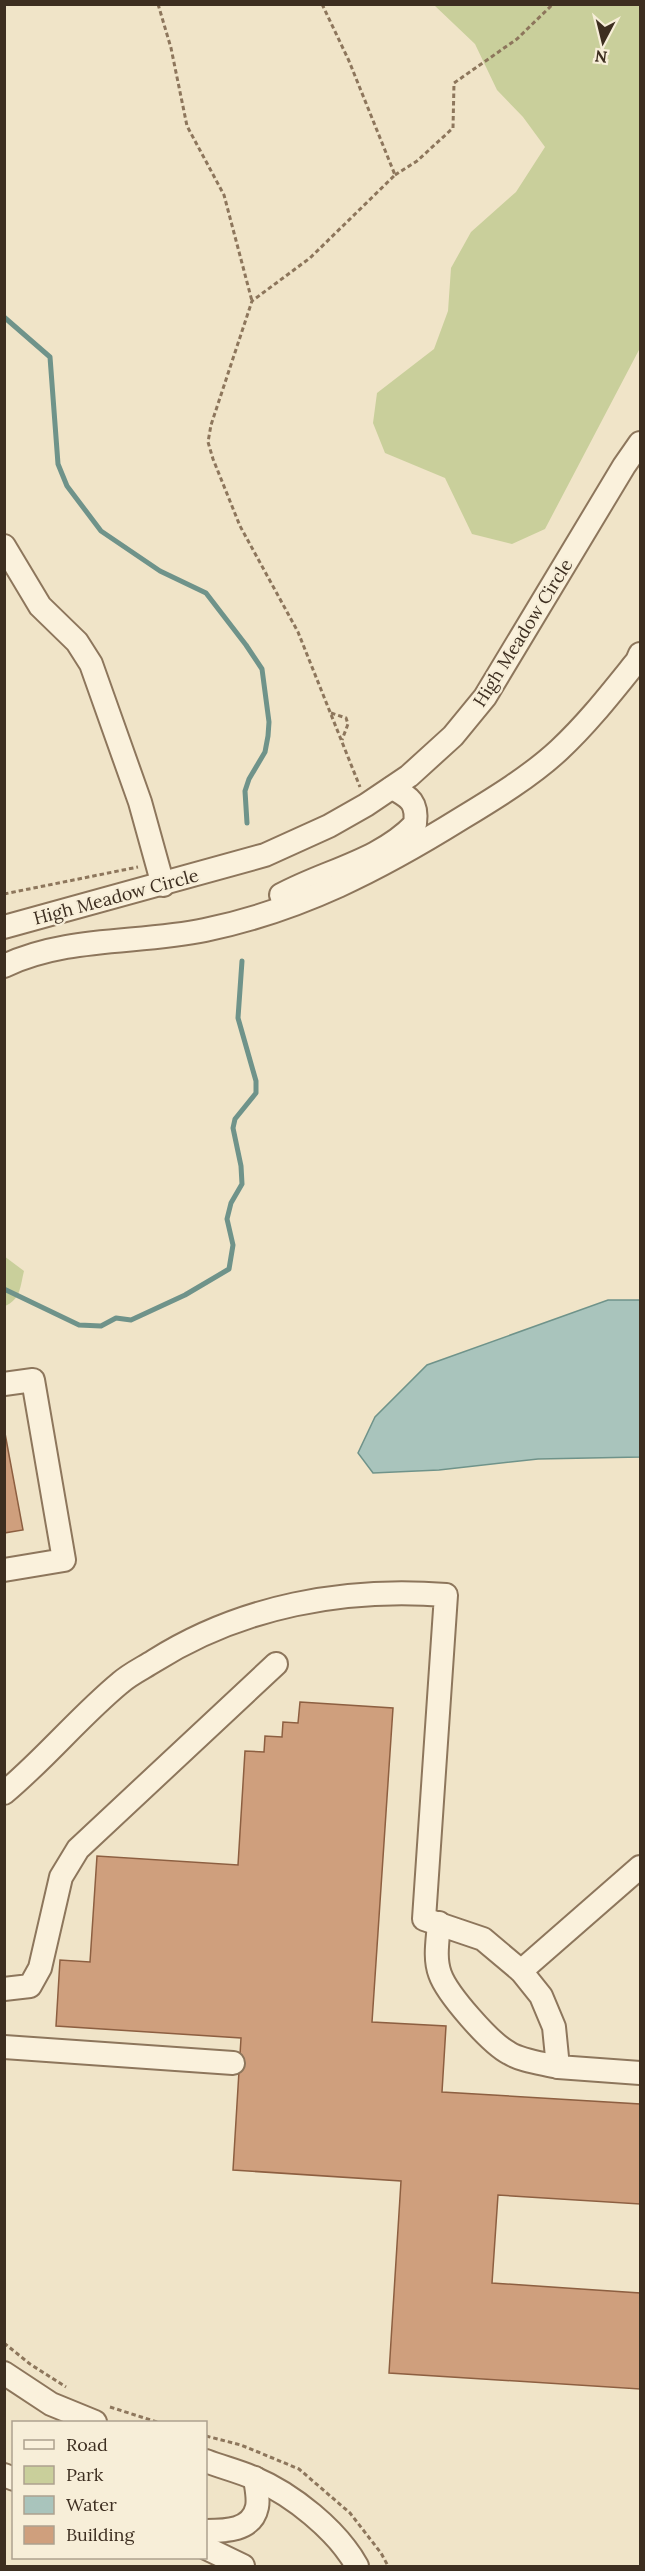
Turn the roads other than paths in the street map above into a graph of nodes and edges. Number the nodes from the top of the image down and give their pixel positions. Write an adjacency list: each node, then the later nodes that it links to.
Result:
1 (640, 443): 4 (street, High Meadow Circle)
2 (4, 546): 5 (street)
3 (639, 654): 6 (street, High Meadow Circle)
4 (392, 788): 5 (street, High Meadow Circle); 6 (street)
5 (160, 874): 7 (street, High Meadow Circle)
6 (228, 925): 8 (street, High Meadow Circle)
7 (4, 927)
8 (4, 966)
9 (4, 1384): 10 (street)
10 (4, 1570)
11 (276, 1664): 16 (street)
12 (4, 1792): 14 (street)
13 (640, 1867): 15 (street)
14 (439, 1923): 15 (street); 19 (street)
15 (521, 1971): 19 (street)
16 (4, 1989)
17 (4, 2047): 18 (street)
18 (233, 2062)
19 (558, 2067): 20 (street)
20 (640, 2073)
21 (4, 2373): 22 (street)
22 (99, 2414)
23 (207, 2462): 24 (street)
24 (255, 2478): 25 (street); 28 (street)
25 (207, 2531)
26 (207, 2548): 27 (street)
27 (243, 2566)
28 (357, 2566)

